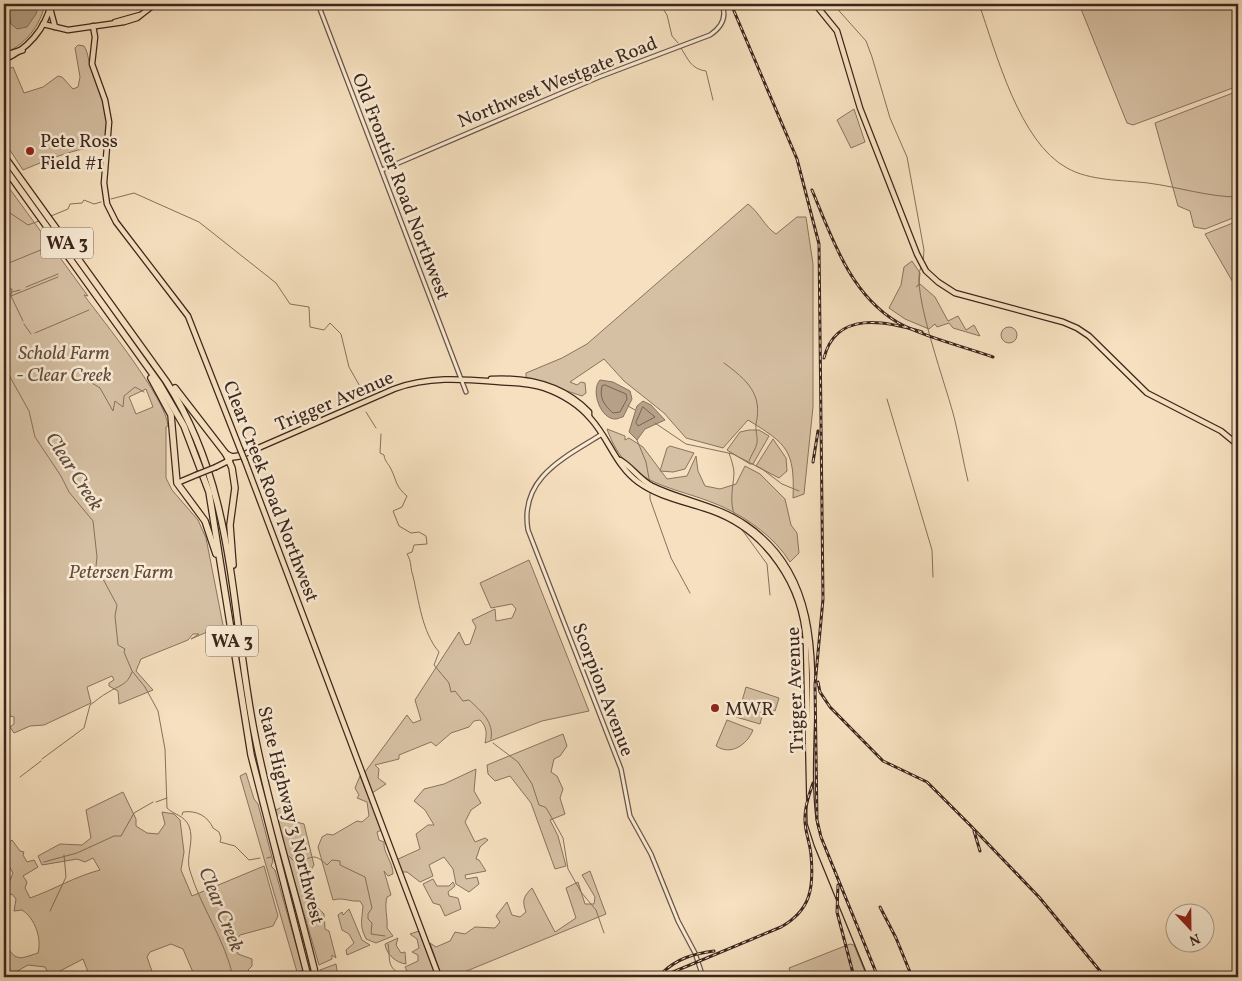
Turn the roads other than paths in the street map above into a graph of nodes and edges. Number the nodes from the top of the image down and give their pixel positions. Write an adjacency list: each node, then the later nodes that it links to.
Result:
1 (155, 4): 7 (main road)
2 (318, 4): 14 (street, Old Frontier Road Northwest)
3 (722, 4): 14 (street, Northwest Westgate Road)
4 (815, 4): 20 (main road)
5 (50, 5): 6 (main road); 8 (main road)
6 (43, 24): 8 (main road); 9 (main road)
7 (93, 26): 8 (main road); 34 (main road, Clear Creek Road Northwest, bridge)
8 (55, 28)
9 (22, 50): 10 (highway); 11 (main road)
10 (4, 56)
11 (4, 60)
12 (4, 156): 15 (highway, State Highway 3 Northwest / WA 3)
13 (4, 167): 16 (highway, State Highway 3 Northwest / WA 3)
14 (382, 170): 17 (street, Old Frontier Road Northwest)
15 (131, 330): 21 (highway); 27 (highway, State Highway 3 Northwest / WA 3)
16 (131, 344): 26 (highway); 28 (highway, State Highway 3 Northwest / WA 3)
17 (461, 379): 18 (street, Old Frontier Road Northwest); 19 (main road, Trigger Avenue); 22 (main road, Trigger Avenue)
18 (466, 392)
19 (602, 434): 23 (main road, Trigger Avenue); 35 (street, Scorpion Avenue)
20 (1238, 445)
21 (226, 454): 22 (highway); 24 (highway)
22 (239, 456): 24 (main road, Trigger Avenue); 25 (highway)
23 (620, 460): 30 (main road, Trigger Avenue); 36 (main road, Trigger Avenue)
24 (229, 461): 25 (highway); 26 (main road, Trigger Avenue, bridge)
25 (232, 468): 27 (highway)
26 (177, 483): 28 (highway)
27 (234, 602): 33 (highway, State Highway 3 Northwest / WA 3)
28 (229, 622): 31 (highway, State Highway 3 Northwest / WA 3)
29 (793, 637): 30 (main road)
30 (806, 642): 36 (main road, Trigger Avenue)
31 (306, 976): 32 (street)
32 (295, 977)
33 (316, 977)
34 (439, 977)
35 (703, 977)
36 (872, 977)

